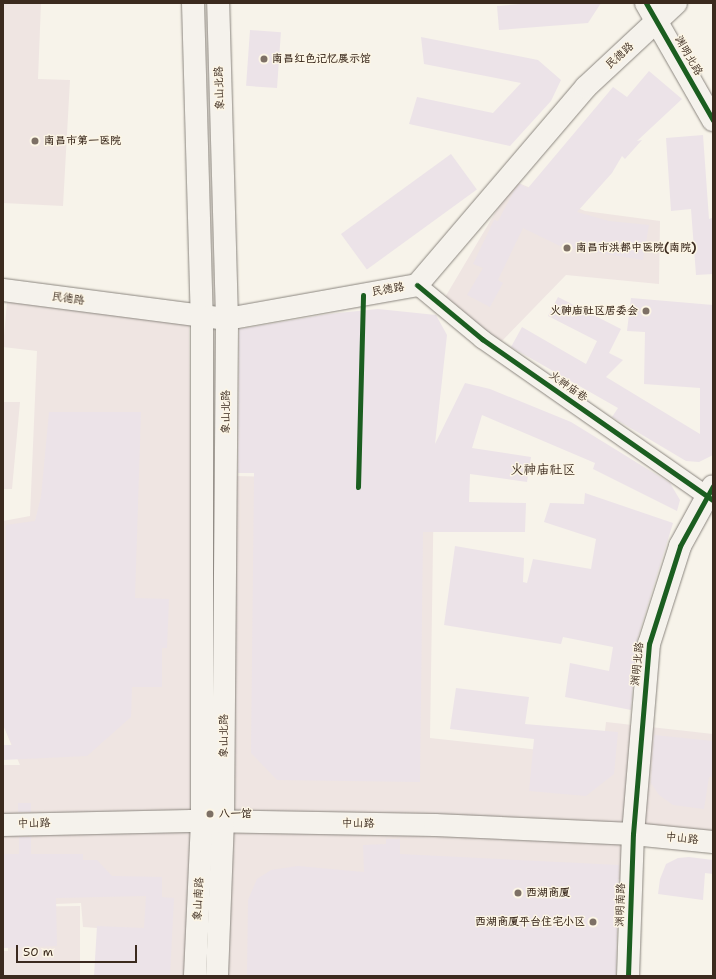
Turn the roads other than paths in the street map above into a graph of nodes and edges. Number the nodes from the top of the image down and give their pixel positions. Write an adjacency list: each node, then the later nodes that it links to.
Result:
1 (193, 3): 9 (main road, 象山北路)
2 (218, 3): 10 (main road, 象山北路)
3 (646, 3): 5 (main road, 渊明北路)
4 (676, 3): 5 (main road, 民德路)
5 (657, 22): 6 (main road, 渊明北路); 7 (main road, 民德路)
6 (713, 120)
7 (417, 285): 10 (main road, 民德路); 11 (street, 火神庙巷)
8 (3, 290): 9 (main road, 民德路)
9 (202, 317): 10 (main road, 民德路); 12 (main road, 象山北路)
10 (227, 319): 12 (main road, 象山北路)
11 (711, 494): 14 (main road, 渊明北路)
12 (213, 822): 13 (main road, 中山路); 14 (main road, 中山路); 16 (main road, 象山南路); 17 (main road, 象山南路)
13 (3, 825)
14 (633, 834): 15 (main road, 中山路); 18 (main road, 渊明南路)
15 (713, 842)
16 (195, 976)
17 (217, 976)
18 (628, 976)

